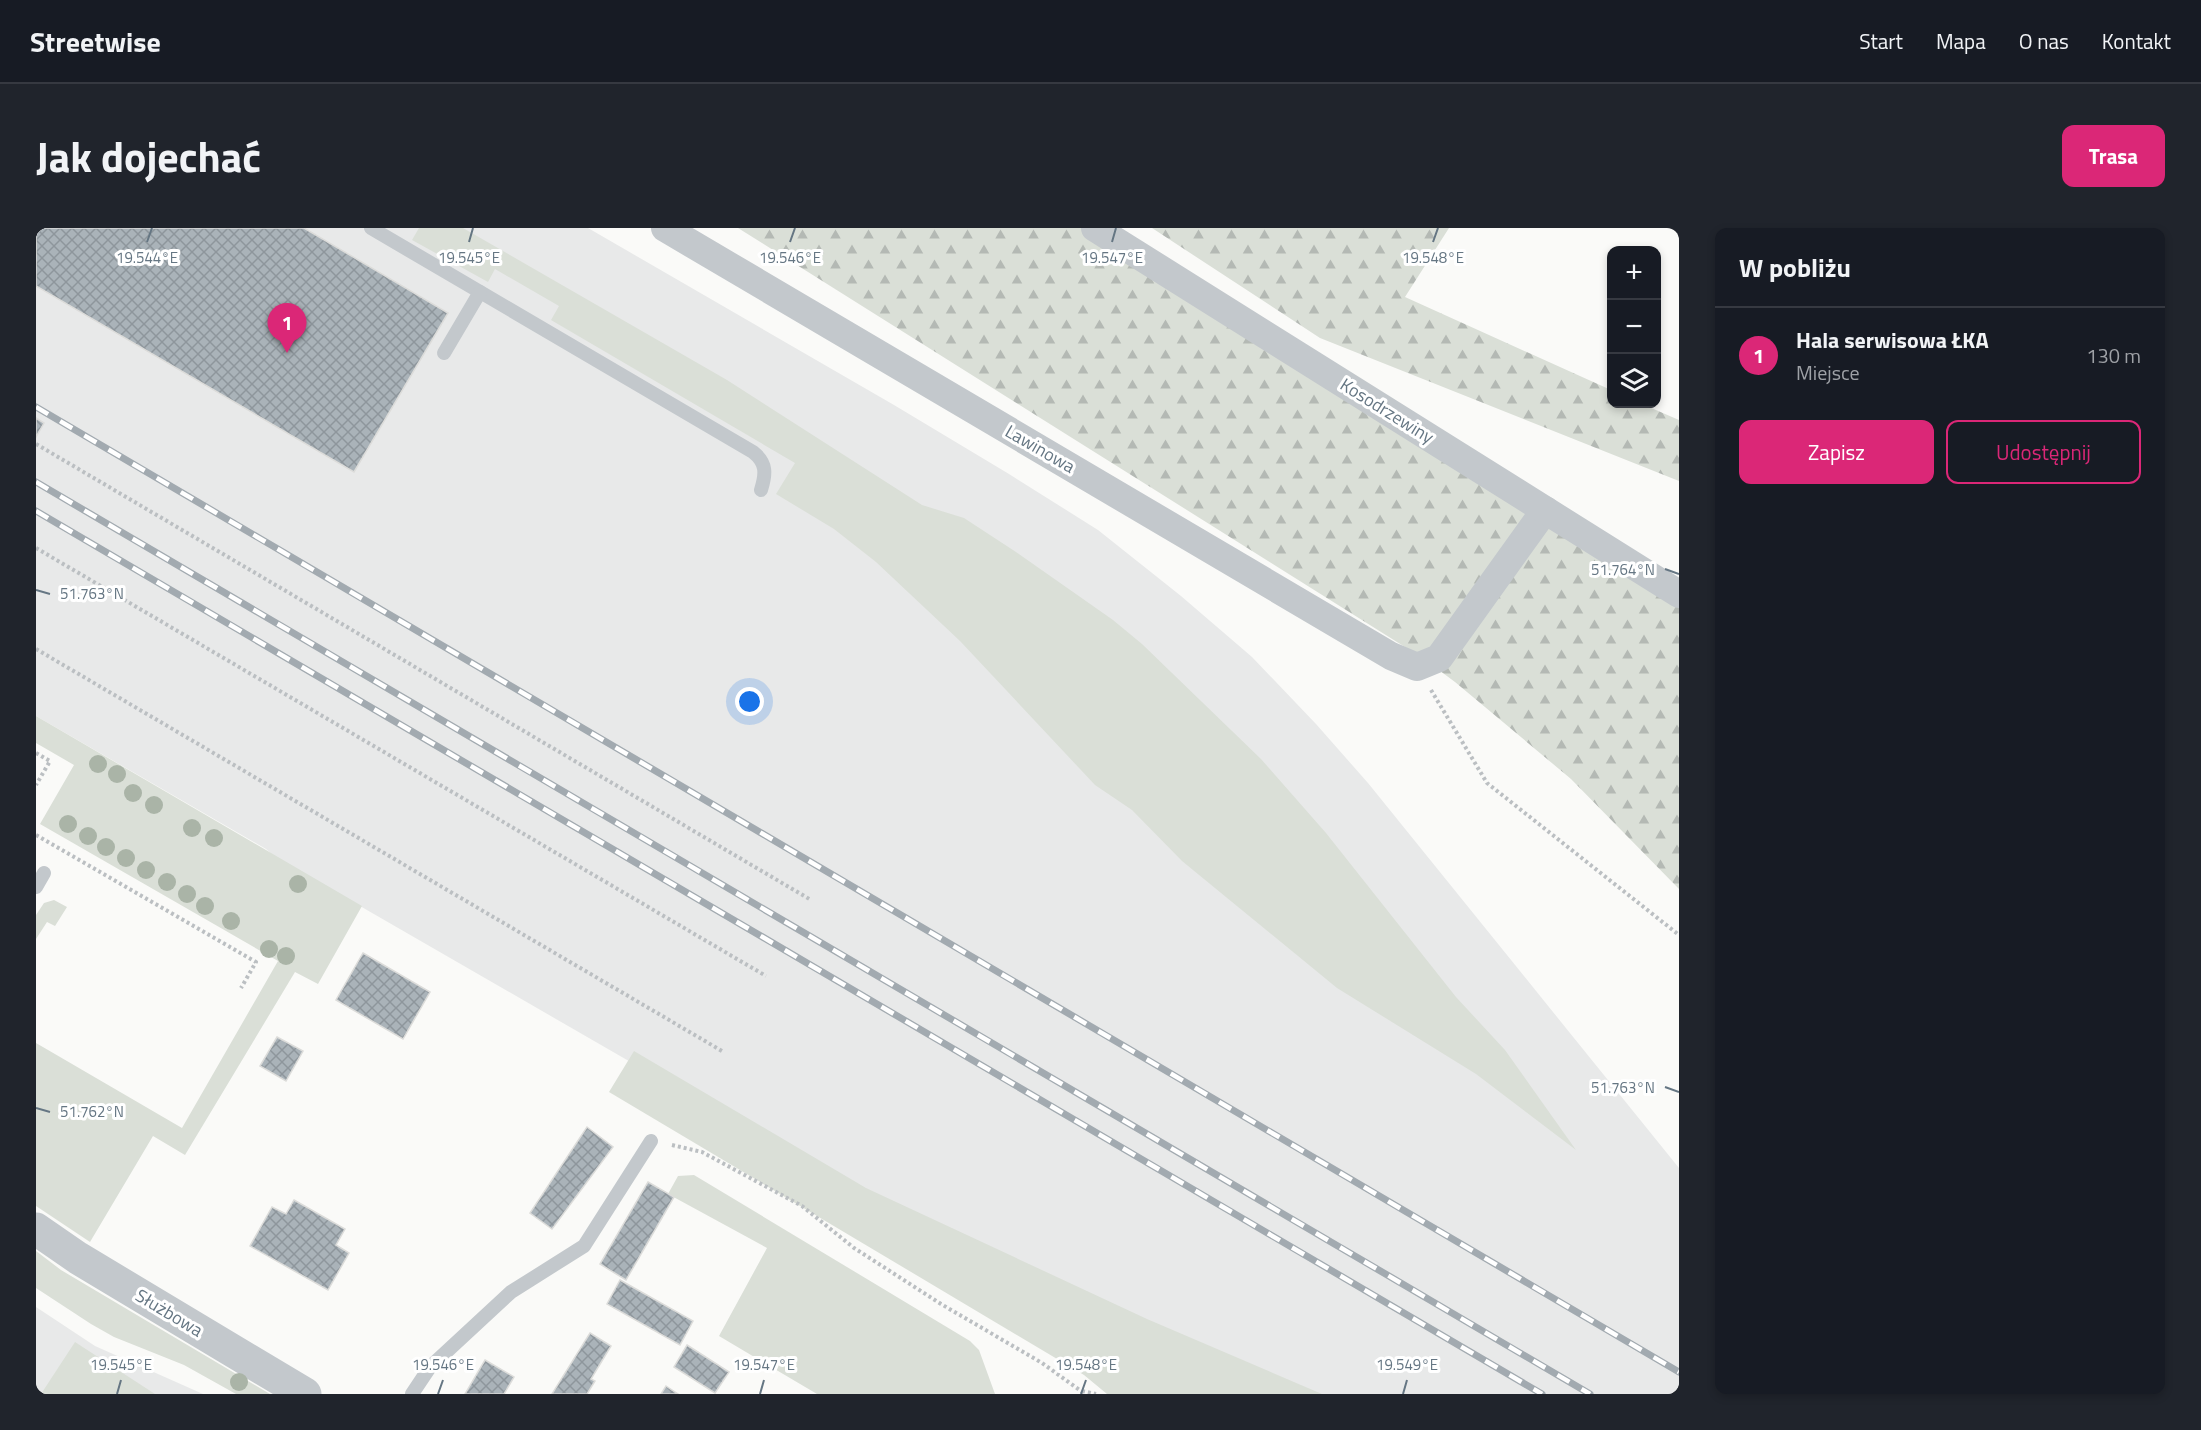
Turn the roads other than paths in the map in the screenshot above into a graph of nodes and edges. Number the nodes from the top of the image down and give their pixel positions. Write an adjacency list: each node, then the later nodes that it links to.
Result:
1 (371, 228): 4 (lane)
2 (665, 228): 7 (street, Lawinowa)
3 (1095, 228): 7 (street, Kosodrzewiny)
4 (480, 292): 5 (lane); 6 (lane)
5 (444, 353)
6 (761, 490)
7 (1545, 510): 8 (street, Kosodrzewiny)
8 (1679, 594)
9 (44, 873): 10 (lane)
10 (36, 887)
11 (651, 1141): 14 (lane)
12 (36, 1229): 13 (street, Służbowa)
13 (304, 1394)
14 (412, 1394)

